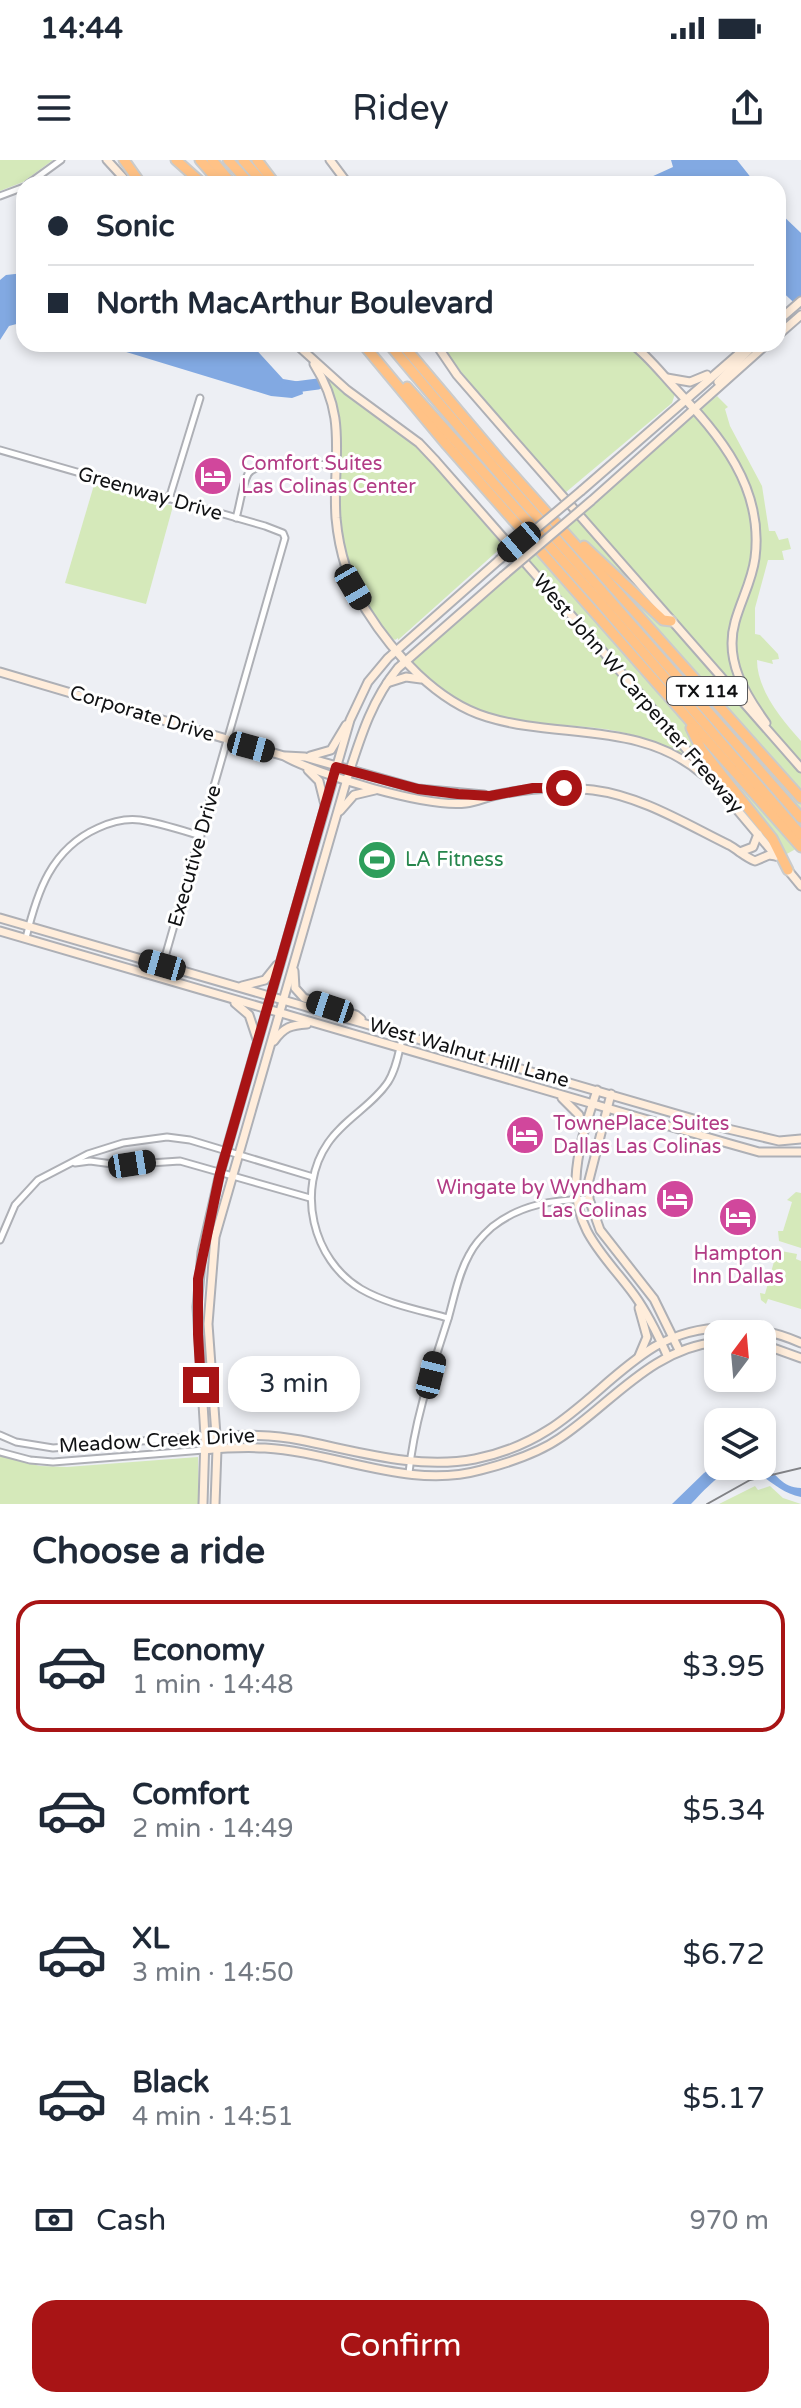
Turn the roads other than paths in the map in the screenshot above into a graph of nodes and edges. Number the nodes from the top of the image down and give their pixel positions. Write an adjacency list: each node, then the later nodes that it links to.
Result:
1 (61, 160): 8 (street)
2 (107, 160): 9 (main road)
3 (176, 160): 10 (highway)
4 (200, 160): 11 (highway)
5 (212, 160): 12 (highway)
6 (228, 160): 13 (highway)
7 (243, 160): 14 (highway)
8 (39, 176)
9 (122, 176)
10 (194, 176)
11 (214, 176)
12 (225, 176)
13 (243, 176)
14 (257, 176)
15 (801, 315): 16 (main road)
16 (786, 328)
17 (304, 352): 27 (main road, West John W Carpenter Freeway)
18 (370, 352): 46 (highway, West John W Carpenter Freeway / TX 114)
19 (377, 352): 64 (highway)
20 (396, 352): 48 (highway)
21 (409, 352): 35 (highway, TX 114)
22 (441, 352): 40 (main road)
23 (640, 352): 29 (main road)
24 (741, 352): 28 (main road)
25 (744, 352): 30 (main road)
26 (758, 352): 30 (main road)
27 (308, 356): 36 (main road); 57 (main road, West John W Carpenter Freeway)
28 (726, 363): 29 (main road); 32 (main road)
29 (665, 377): 32 (main road)
30 (716, 388): 33 (main road)
31 (200, 398): 37 (street)
32 (685, 399): 33 (main road); 41 (main road, bridge)
33 (693, 408): 42 (main road, bridge); 52 (main road)
34 (0, 450): 37 (street, Greenway Drive)
35 (499, 459): 40 (highway); 59 (highway, TX 114)
36 (336, 465): 38 (street); 41 (main road)
37 (169, 499): 38 (street, Greenway Drive)
38 (236, 518): 39 (street, Greenway Drive)
39 (283, 550): 49 (street, Executive Drive)
40 (671, 621): 52 (main road)
41 (397, 649): 42 (main road); 47 (main road)
42 (407, 660): 44 (main road); 45 (main road)
43 (0, 672): 49 (main road, Corporate Drive)
44 (423, 679): 45 (main road); 57 (main road)
45 (385, 684): 55 (main road)
46 (687, 717): 66 (highway, West John W Carpenter Freeway / TX 114); 69 (highway)
47 (350, 720): 51 (main road); 54 (main road)
48 (732, 736): 59 (highway); 61 (highway)
49 (228, 740): 50 (main road, Corporate Drive); 65 (street, Executive Drive)
50 (284, 756): 51 (main road, Corporate Drive); 53 (main road, Corporate Drive)
51 (305, 757): 54 (main road, Corporate Drive)
52 (798, 766)
53 (303, 767): 54 (main road, Corporate Drive); 60 (main road)
54 (335, 771): 55 (main road, Corporate Drive); 60 (main road)
55 (348, 775): 56 (main road, Corporate Drive); 58 (main road, Corporate Drive); 62 (main road)
56 (384, 790): 58 (main road, Corporate Drive); 62 (main road)
57 (723, 792): 63 (main road, West John W Carpenter Freeway)
58 (438, 797): 67 (main road, Corporate Drive)
59 (801, 800)
60 (325, 807): 75 (main road)
61 (801, 818)
62 (335, 820): 76 (main road)
63 (758, 834): 67 (main road); 68 (main road, West John W Carpenter Freeway)
64 (801, 835)
65 (201, 836): 72 (street); 77 (street, Executive Drive)
66 (801, 847)
67 (740, 852): 68 (main road, Corporate Drive)
68 (776, 856): 69 (main road, West John W Carpenter Freeway)
69 (788, 870): 70 (main road, West John W Carpenter Freeway)
70 (801, 886)
71 (0, 918): 72 (main road, West Walnut Hill Lane)
72 (29, 926): 74 (street); 77 (main road, West Walnut Hill Lane)
73 (0, 931): 74 (main road, West Walnut Hill Lane)
74 (26, 938): 78 (main road, West Walnut Hill Lane)
75 (281, 960): 79 (main road); 80 (main road)
76 (294, 962): 82 (main road); 85 (main road)
77 (162, 965): 78 (street, Executive Drive); 79 (main road, West Walnut Hill Lane)
78 (159, 978): 81 (main road, West Walnut Hill Lane)
79 (241, 986): 80 (main road, West Walnut Hill Lane)
80 (271, 996): 82 (main road, West Walnut Hill Lane); 83 (main road)
81 (227, 998): 83 (main road, West Walnut Hill Lane); 88 (main road)
82 (283, 1000): 84 (main road); 85 (main road, West Walnut Hill Lane)
83 (267, 1011): 84 (main road, West Walnut Hill Lane); 88 (main road)
84 (279, 1014): 86 (main road, West Walnut Hill Lane); 89 (main road)
85 (366, 1023): 87 (main road, West Walnut Hill Lane)
86 (316, 1024): 89 (main road); 90 (main road, West Walnut Hill Lane)
87 (403, 1034): 90 (street); 91 (main road, West Walnut Hill Lane)
88 (258, 1042): 100 (main road)
89 (270, 1046): 102 (main road)
90 (400, 1048): 92 (main road, West Walnut Hill Lane); 106 (street)
91 (597, 1090): 93 (main road, West Walnut Hill Lane); 94 (main road)
92 (551, 1092): 94 (main road, West Walnut Hill Lane); 98 (main road)
93 (611, 1094): 95 (main road); 99 (main road, West Walnut Hill Lane)
94 (593, 1104): 95 (main road, West Walnut Hill Lane); 98 (main road)
95 (607, 1108): 101 (main road, West Walnut Hill Lane); 109 (main road)
96 (801, 1132): 99 (main road)
97 (801, 1139): 99 (main road, West Walnut Hill Lane)
98 (583, 1140): 108 (main road)
99 (786, 1141)
100 (226, 1151): 102 (street); 103 (street); 104 (main road)
101 (801, 1152)
102 (237, 1155): 105 (main road); 106 (street)
103 (70, 1164): 104 (street); 110 (street)
104 (220, 1173): 105 (street); 125 (main road)
105 (231, 1176): 107 (street); 126 (main road)
106 (313, 1177): 107 (street)
107 (310, 1198): 112 (street)
108 (577, 1199): 109 (street); 111 (main road); 112 (street)
109 (589, 1199): 113 (main road)
110 (0, 1240)
111 (636, 1298): 117 (main road); 123 (main road)
112 (448, 1318): 130 (street)
113 (666, 1324): 114 (main road); 115 (main road)
114 (694, 1332): 115 (main road, Meadow Creek Drive); 116 (main road, Meadow Creek Drive)
115 (674, 1338): 117 (main road, Meadow Creek Drive); 120 (main road)
116 (801, 1343)
117 (662, 1344): 121 (main road); 123 (main road, Meadow Creek Drive)
118 (704, 1345): 120 (main road, Meadow Creek Drive)
119 (776, 1348): 122 (main road)
120 (679, 1350): 121 (main road, Meadow Creek Drive)
121 (667, 1355): 131 (main road, Meadow Creek Drive)
122 (801, 1356)
123 (635, 1361): 130 (main road, Meadow Creek Drive)
124 (0, 1435): 125 (street, Meadow Creek Drive)
125 (205, 1436): 126 (main road, Meadow Creek Drive); 128 (main road)
126 (216, 1436): 127 (main road); 130 (main road, Meadow Creek Drive)
127 (217, 1449): 128 (main road, Meadow Creek Drive); 131 (main road, Meadow Creek Drive); 133 (main road)
128 (204, 1450): 129 (street, Meadow Creek Drive); 132 (main road)
129 (0, 1452)
130 (411, 1461): 131 (street)
131 (409, 1473)
132 (203, 1504)
133 (215, 1504)

